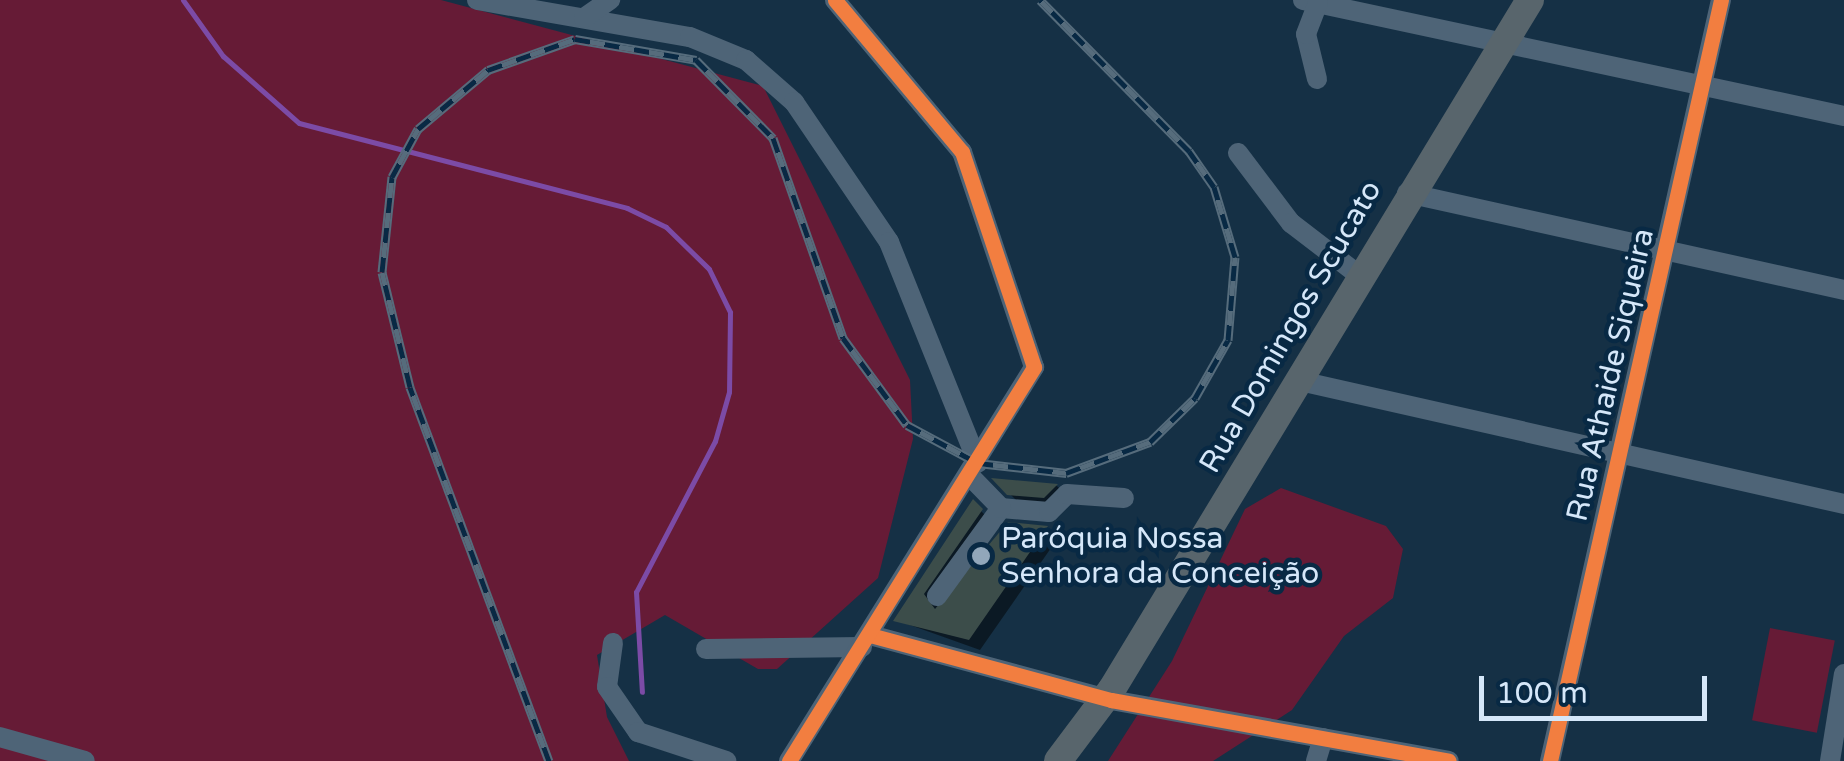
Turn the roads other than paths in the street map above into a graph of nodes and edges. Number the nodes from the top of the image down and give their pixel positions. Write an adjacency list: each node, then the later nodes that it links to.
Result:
1 (477, 0): 8 (street)
2 (610, 0): 8 (street)
3 (835, 0): 20 (street)
4 (1530, 0): 9 (main road, Rua Domingos Scucato)
5 (1721, 0): 11 (street, Rua Athaide Siqueira)
6 (1311, 1): 7 (street); 10 (street)
7 (1352, 6): 9 (street)
8 (584, 18): 20 (street)
9 (1501, 44): 11 (street); 14 (main road, Rua Domingos Scucato)
10 (1317, 79)
11 (1702, 86): 12 (street); 15 (street, Rua Athaide Siqueira)
12 (1844, 116)
13 (1238, 154): 16 (street)
14 (1407, 193): 15 (street); 16 (main road, Rua Domingos Scucato)
15 (1667, 254): 17 (street); 19 (street, Rua Athaide Siqueira)
16 (1360, 276): 18 (main road, Rua Domingos Scucato)
17 (1844, 290)
18 (1300, 381): 19 (street); 29 (main road, Rua Domingos Scucato)
19 (1620, 455): 22 (street); 39 (street, Rua Athaide Siqueira)
20 (974, 470): 23 (street); 25 (street)
21 (1124, 498): 23 (street)
22 (1844, 504)
23 (1000, 508): 24 (street)
24 (937, 596)
25 (866, 641): 27 (street); 29 (street); 34 (street)
26 (613, 643): 33 (street)
27 (706, 649)
28 (1844, 676): 40 (street)
29 (1108, 696): 31 (street); 35 (main road, Rua Domingos Scucato); 36 (main road, Rua Domingos Scucato)
30 (0, 737): 32 (street)
31 (1324, 738): 37 (street); 38 (street)
32 (85, 761)
33 (726, 761)
34 (788, 761)
35 (1058, 761)
36 (1076, 761)
37 (1316, 761)
38 (1449, 761)
39 (1550, 761)
40 (1830, 761)

